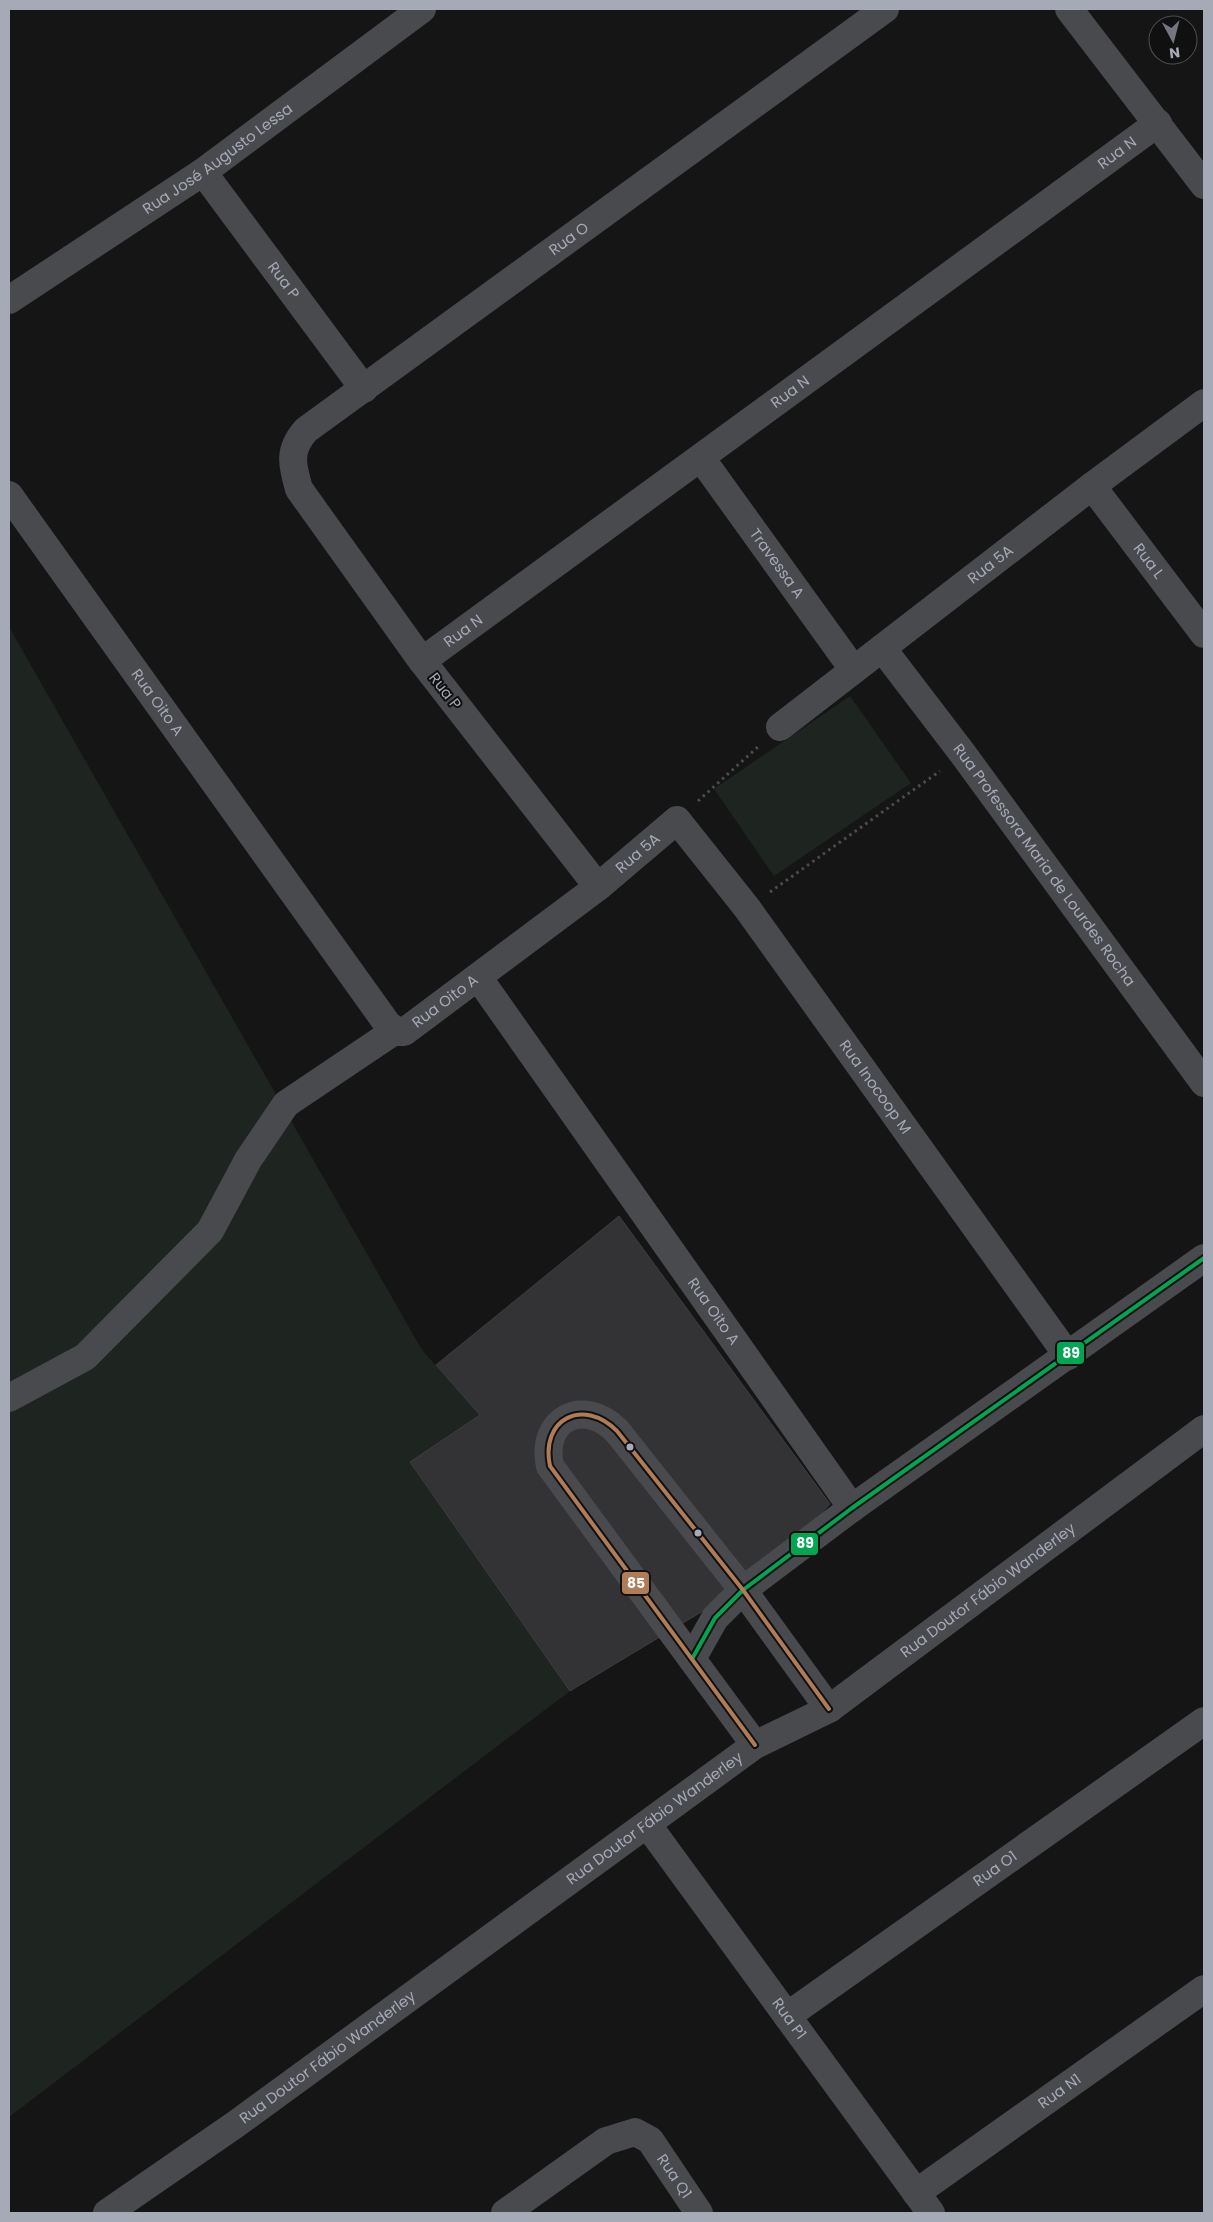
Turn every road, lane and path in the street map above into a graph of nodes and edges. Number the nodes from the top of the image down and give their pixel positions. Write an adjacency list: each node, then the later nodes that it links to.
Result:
1 (422, 9): 5 (street, Rua José Augusto Lessa)
2 (885, 9): 8 (street, Rua O)
3 (1069, 9): 4 (street)
4 (1158, 123): 6 (street); 10 (street, Rua N)
5 (203, 172): 7 (street, Rua José Augusto Lessa); 8 (street, Rua P)
6 (1204, 185)
7 (9, 300)
8 (364, 389): 12 (street, Rua O)
9 (1204, 403): 11 (street, Rua 5A)
10 (701, 458): 16 (street, Rua N); 17 (street, Travessa A)
11 (1092, 486): 14 (street, Rua L); 15 (street, Rua 5A)
12 (299, 489): 16 (street, Rua P)
13 (9, 495): 24 (street, Rua Oito A)
14 (1204, 634)
15 (882, 648): 17 (street, Rua 5A); 19 (street, Rua Professora Maria de Lourdes Rocha)
16 (422, 661): 21 (street, Rua P)
17 (853, 669): 18 (street, Rua 5A)
18 (780, 727): 20 (path)
19 (963, 754): 22 (path); 25 (street, Rua Professora Maria de Lourdes Rocha)
20 (677, 820): 21 (street, Rua 5A); 22 (street, Rua Inocoop M)
21 (598, 887): 23 (street, Rua 5A)
22 (747, 908): 27 (street, Rua Inocoop M)
23 (478, 977): 24 (street, Rua Oito A); 30 (street, Rua Oito A)
24 (396, 1030): 28 (street)
25 (1204, 1083)
26 (1204, 1258): 27 (street)
27 (1068, 1356): 30 (street)
28 (9, 1398)
29 (1204, 1429): 33 (street, Rua Doutor Fábio Wanderley)
30 (852, 1508): 31 (street)
31 (743, 1590): 32 (street); 32 (street); 33 (street)
32 (692, 1659): 35 (street)
33 (829, 1709): 35 (street, Rua Doutor Fábio Wanderley)
34 (1204, 1722): 38 (street, Rua O1)
35 (755, 1745): 36 (street, Rua Doutor Fábio Wanderley)
36 (647, 1824): 38 (street, Rua P1); 40 (street, Rua Doutor Fábio Wanderley)
37 (1204, 1988): 39 (street, Rua N1)
38 (787, 2016): 39 (street, Rua P1)
39 (924, 2203)
40 (107, 2213)
41 (505, 2213): 42 (street, Rua Q1)
42 (699, 2213)

